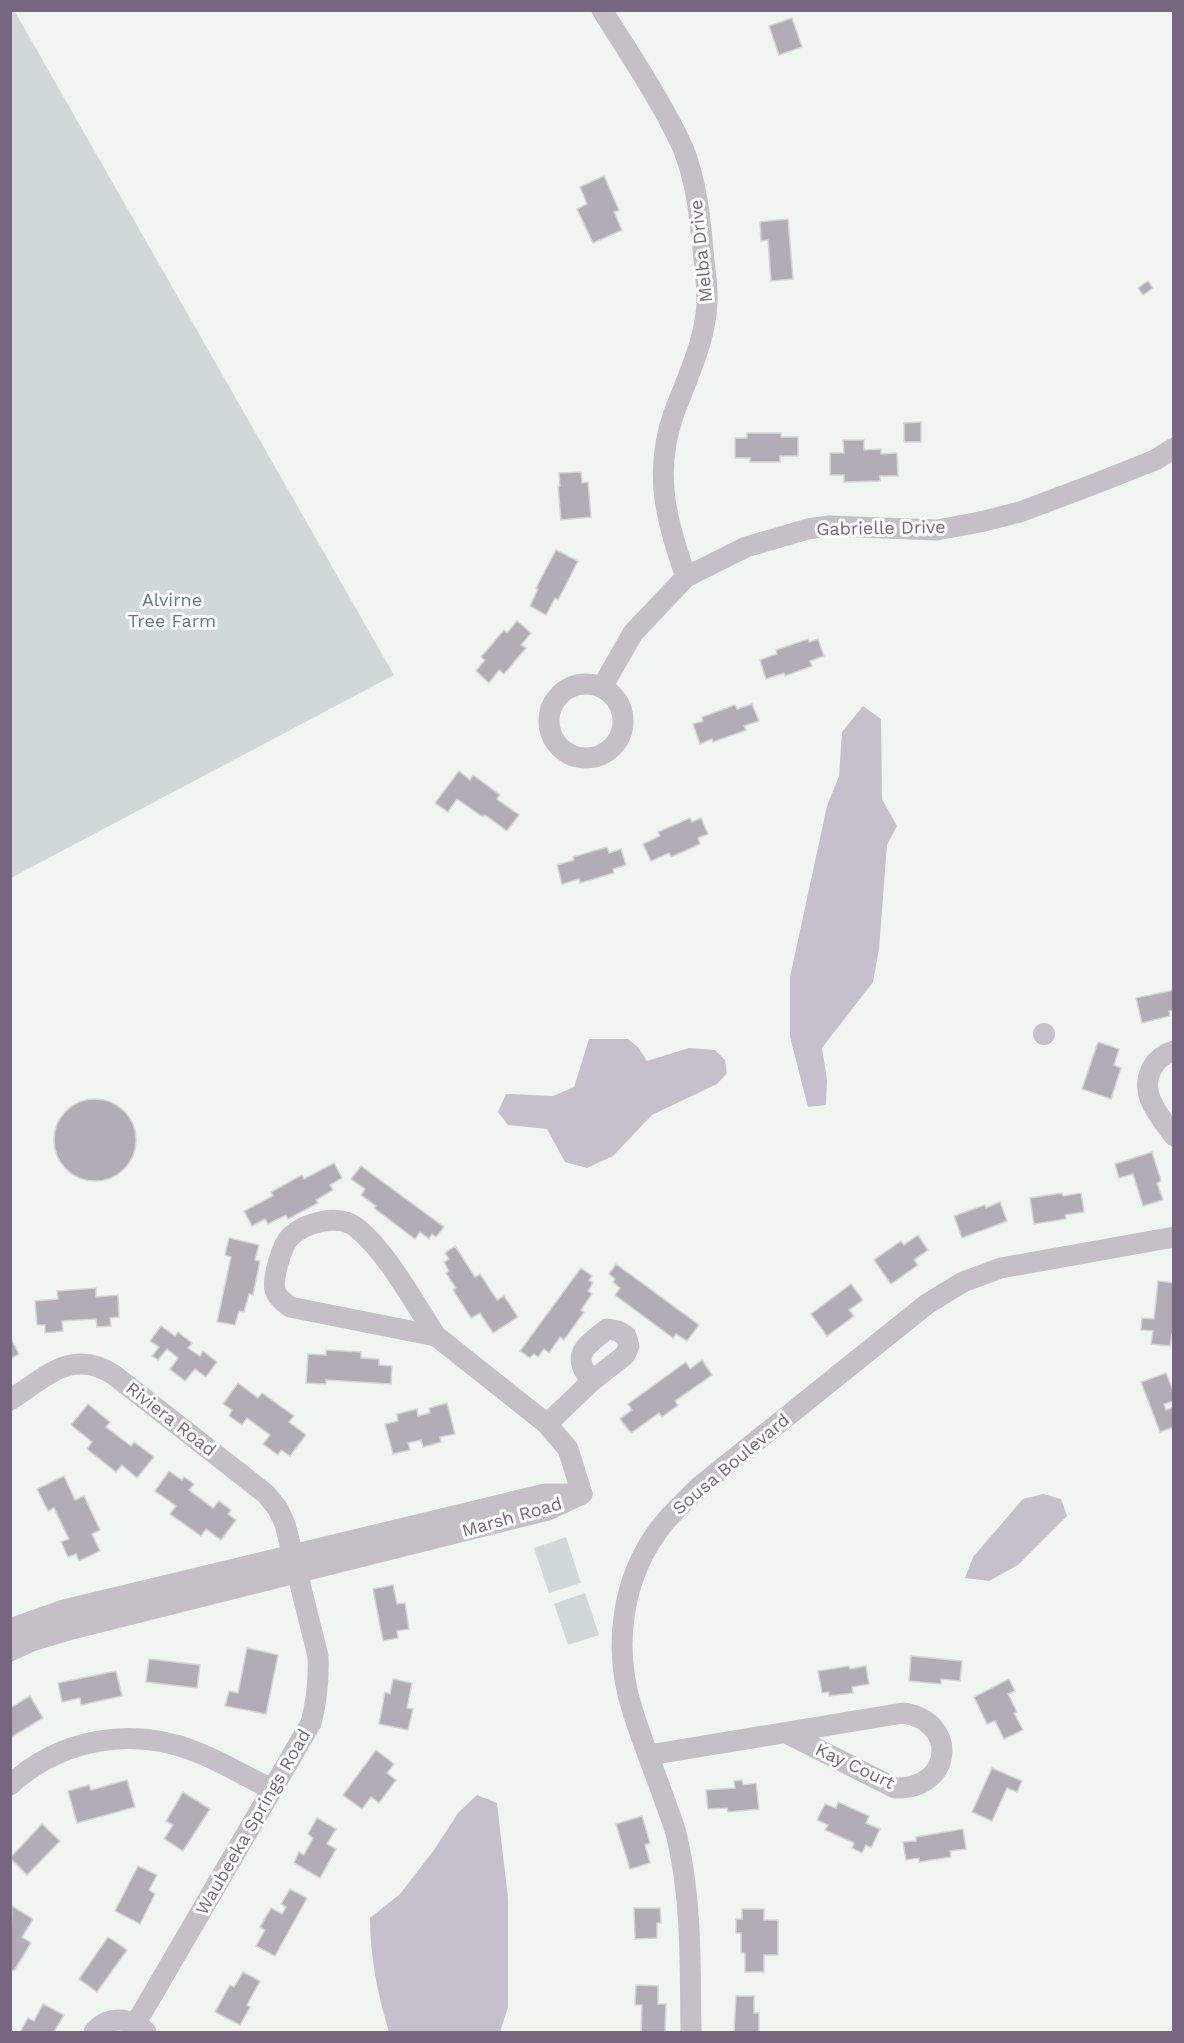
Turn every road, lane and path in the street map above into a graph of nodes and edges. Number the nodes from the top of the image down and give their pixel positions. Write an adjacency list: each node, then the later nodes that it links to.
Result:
1 (602, 10): 3 (street, Melba Drive)
2 (1173, 448): 3 (street, Gabrielle Drive)
3 (686, 577): 4 (street, Gabrielle Drive)
4 (602, 687)
5 (1173, 1051): 6 (street)
6 (1173, 1136)
7 (1173, 1237): 16 (street, Sousa Boulevard)
8 (436, 1336): 8 (street); 11 (street)
9 (592, 1381): 11 (street)
10 (10, 1400): 12 (street, Riviera Road)
11 (547, 1424): 12 (street, Marsh Road)
12 (296, 1563): 13 (street, Marsh Road); 14 (street, Marsh Road); 18 (street, Waubeeka Springs Road)
13 (10, 1629)
14 (10, 1650)
15 (786, 1733): 15 (street, Kay Court); 16 (street, Kay Court)
16 (649, 1755): 21 (street, Sousa Boulevard)
17 (10, 1785): 18 (street)
18 (272, 1789): 19 (street, Waubeeka Springs Road)
19 (141, 2028): 20 (street, Waubeeka Springs Road)
20 (94, 2032)
21 (691, 2032)

